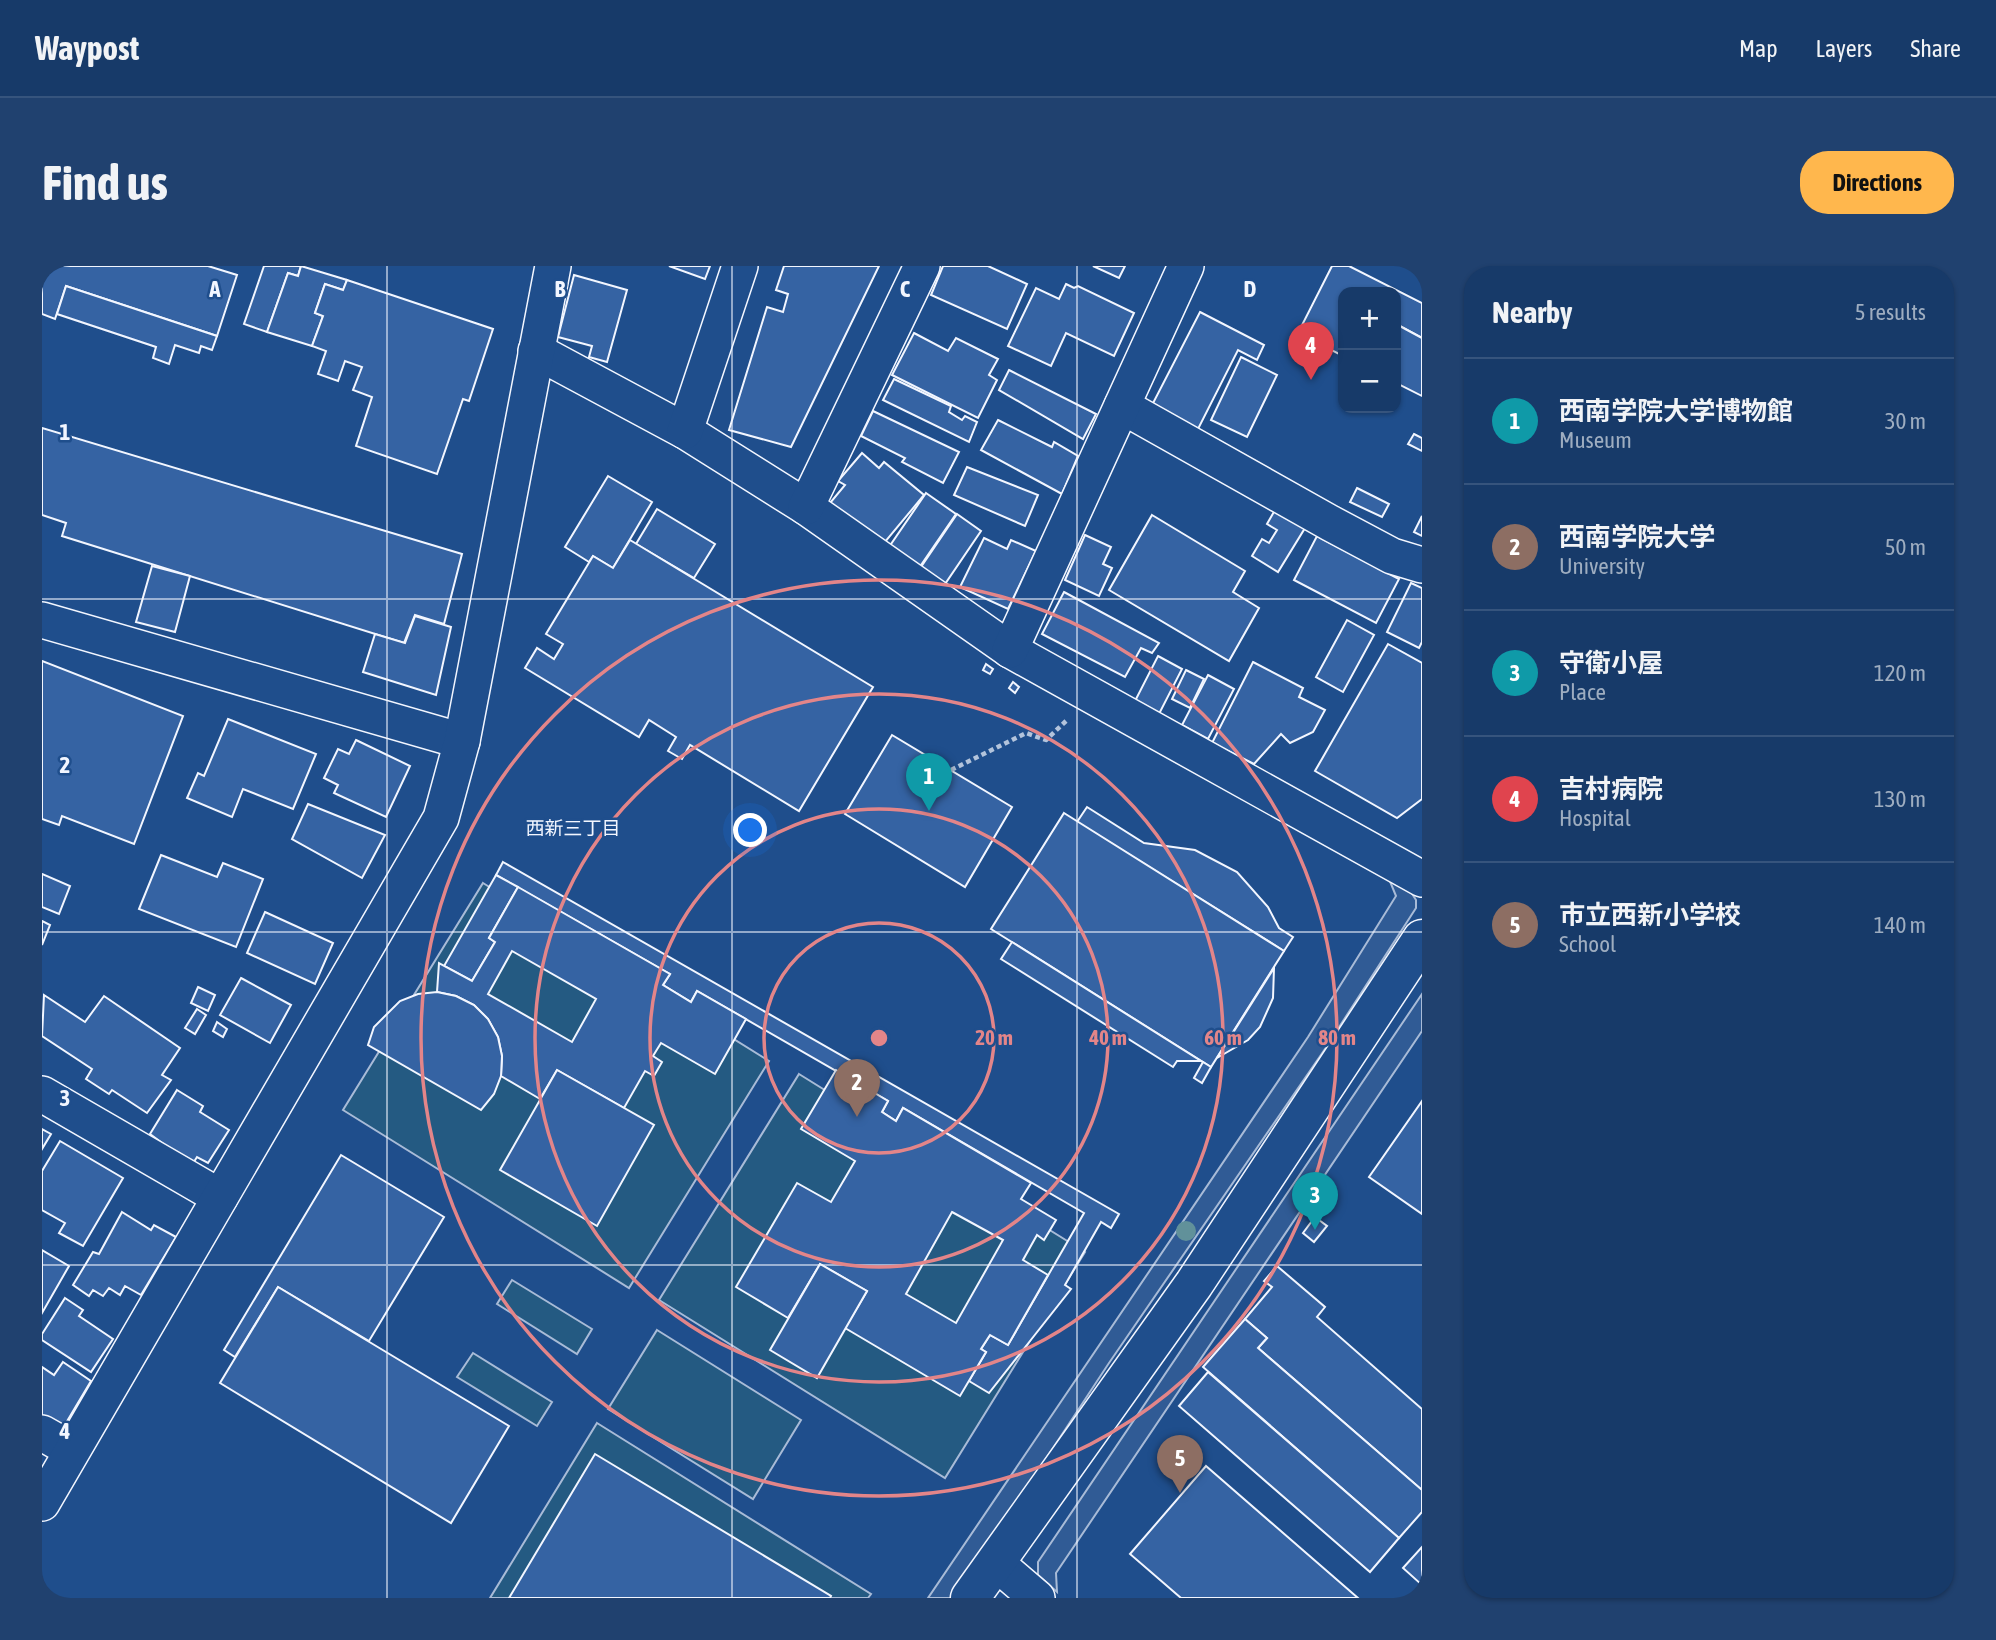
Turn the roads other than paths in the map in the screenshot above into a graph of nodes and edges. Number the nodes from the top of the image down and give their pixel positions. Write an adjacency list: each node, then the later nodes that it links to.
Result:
1 (553, 266): 5 (street)
2 (740, 266): 7 (street)
3 (922, 266): 8 (street)
4 (1186, 266): 6 (street)
5 (536, 351): 7 (street); 12 (street)
6 (1122, 406): 9 (street); 11 (street)
7 (685, 431): 8 (street)
8 (806, 507): 11 (street)
9 (1422, 565)
10 (42, 620): 12 (street)
11 (1010, 650): 13 (street)
12 (462, 741): 16 (street)
13 (1422, 879)
14 (1422, 939): 20 (street)
15 (42, 1094): 16 (street)
16 (220, 1197): 18 (street)
17 (42, 1433): 18 (street)
18 (72, 1450): 19 (street)
19 (42, 1503)
20 (995, 1562): 21 (street); 22 (street)
21 (970, 1598)
22 (1037, 1598)

